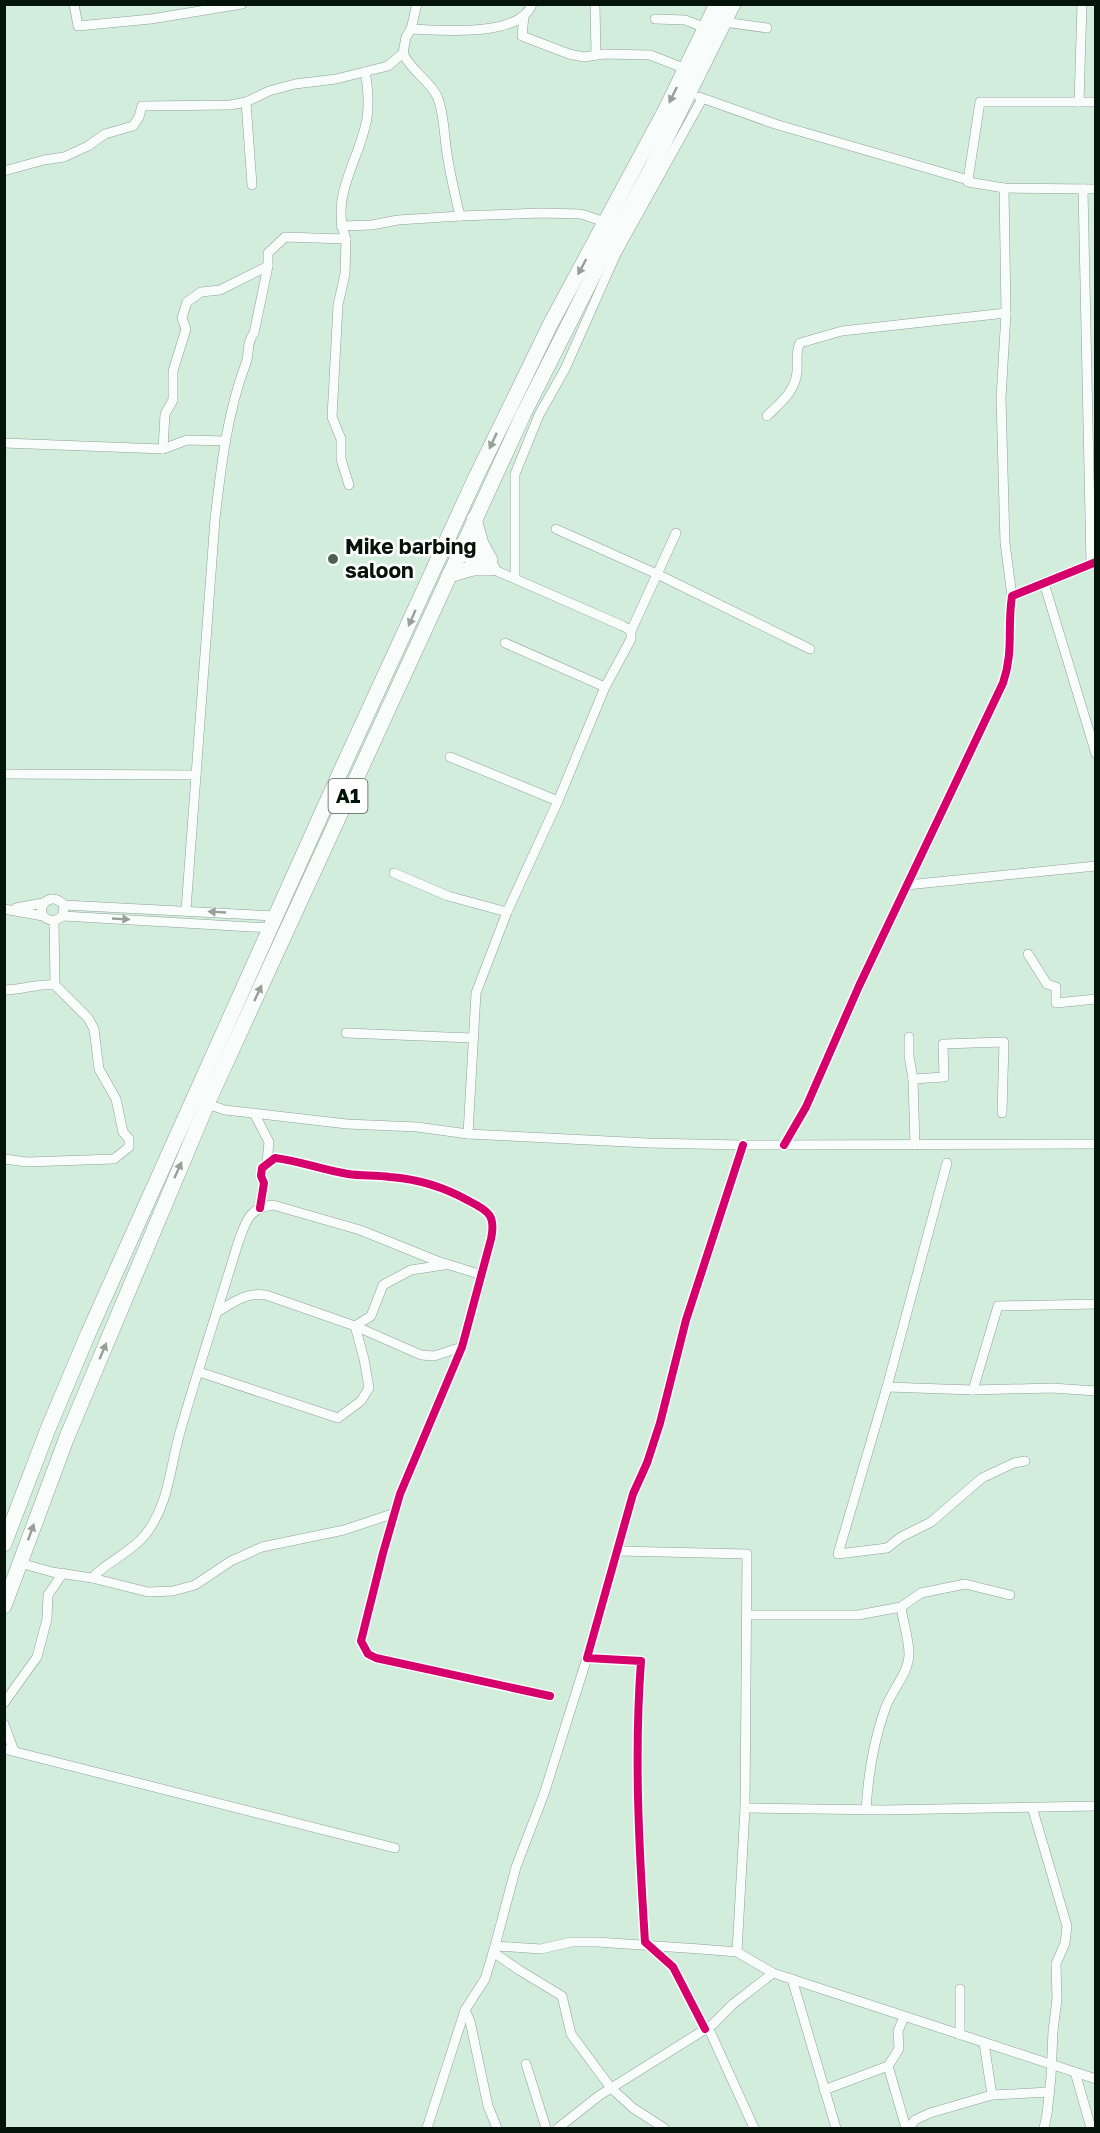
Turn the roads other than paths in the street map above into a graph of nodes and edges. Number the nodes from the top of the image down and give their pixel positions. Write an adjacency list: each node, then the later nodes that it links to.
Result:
1 (242, 4): 8 (street)
2 (417, 4): 14 (street)
3 (532, 4): 9 (street)
4 (595, 4): 16 (street)
5 (717, 4): 12 (highway, A1)
6 (733, 4): 11 (highway, A1)
7 (1082, 4): 21 (street)
8 (73, 5)
9 (524, 16): 14 (street); 16 (street)
10 (655, 19): 12 (street)
11 (724, 22): 13 (street); 19 (highway, A1)
12 (706, 28): 17 (highway, A1)
13 (767, 28)
14 (411, 29): 15 (street)
15 (403, 53): 18 (street); 29 (street)
16 (596, 55): 17 (street)
17 (686, 69): 30 (highway, A1, one-way to 30)
18 (365, 72): 20 (street); 31 (street)
19 (696, 96): 24 (street); 40 (highway, A1); 48 (street)
20 (246, 102): 23 (street); 25 (street)
21 (1079, 102): 22 (street); 24 (street)
22 (1095, 102)
23 (4, 171)
24 (968, 180): 26 (street)
25 (252, 185)
26 (1005, 188): 27 (street); 34 (street)
27 (1083, 189): 28 (street); 44 (street)
28 (1095, 189)
29 (459, 216): 30 (street); 31 (street)
30 (605, 222): 43 (highway, A1, one-way to 43)
31 (341, 226): 32 (street)
32 (346, 239): 33 (street); 39 (street)
33 (268, 266): 36 (street); 38 (street)
34 (1006, 313): 35 (street); 50 (street)
35 (766, 416)
36 (226, 441): 38 (street); 58 (street)
37 (4, 442): 38 (street)
38 (164, 448)
39 (349, 485)
40 (474, 519): 43 (highway, A1); 45 (highway)
41 (556, 529): 46 (street)
42 (676, 533): 46 (street)
43 (453, 547): 45 (street); 47 (highway, A1); 71 (highway, A1, one-way to 71)
44 (1093, 563): 49 (street)
45 (491, 564): 47 (highway); 48 (street)
46 (657, 574): 51 (street); 53 (street)
47 (449, 575): 80 (highway, A1, one-way to 47)
48 (511, 576): 51 (street)
49 (1044, 583): 50 (street); 55 (street)
50 (1012, 596): 62 (street)
51 (631, 631): 54 (street)
52 (505, 643): 54 (street)
53 (810, 649)
54 (605, 687): 59 (street)
55 (1095, 754)
56 (450, 757): 59 (street)
57 (4, 774): 58 (street)
58 (196, 775): 66 (street)
59 (558, 801): 67 (street)
60 (1095, 866): 62 (street)
61 (394, 873): 67 (street)
62 (907, 885): 84 (street)
63 (44, 903): 64 (street); 65 (street); 68 (street)
64 (64, 905): 66 (street); 69 (street)
65 (8, 909): 68 (street)
66 (186, 910): 71 (street, one-way to 66)
67 (507, 912): 78 (street)
68 (43, 916): 70 (street)
69 (63, 916): 70 (street); 71 (street, one-way to 71)
70 (54, 921): 73 (street)
71 (272, 922): 104 (highway, A1)
72 (1029, 954): 75 (street)
73 (55, 985): 74 (street); 88 (street)
74 (4, 990)
75 (1095, 999)
76 (346, 1033): 78 (street)
77 (909, 1037): 79 (street)
78 (472, 1038): 83 (street)
79 (913, 1079): 82 (street); 87 (street)
80 (207, 1104): 81 (street); 106 (highway, A1, one-way to 80)
81 (254, 1113): 83 (street); 89 (street)
82 (1002, 1113)
83 (468, 1134): 86 (street)
84 (784, 1144): 86 (street); 87 (street)
85 (1095, 1144): 87 (street)
86 (743, 1145): 105 (street)
87 (915, 1145)
88 (4, 1159)
89 (267, 1162): 91 (street); 93 (street)
90 (947, 1163): 99 (street)
91 (260, 1208): 92 (street); 95 (street)
92 (447, 1264): 93 (street); 96 (street)
93 (482, 1275): 97 (street)
94 (1095, 1304): 100 (street)
95 (218, 1312): 96 (street); 98 (street)
96 (355, 1326): 97 (street); 98 (street)
97 (462, 1347): 103 (street)
98 (199, 1372): 108 (street)
99 (887, 1387): 100 (street); 102 (street)
100 (974, 1390): 101 (street)
101 (1095, 1391)
102 (1025, 1461)
103 (395, 1513): 108 (street); 114 (street)
104 (4, 1544)
105 (618, 1551): 112 (street); 113 (street)
106 (20, 1563): 107 (street); 110 (highway, A1)
107 (63, 1574): 108 (street); 115 (street)
108 (92, 1578)
109 (1010, 1595): 111 (street)
110 (4, 1606)
111 (901, 1608): 112 (street); 121 (street)
112 (747, 1616): 120 (street)
113 (587, 1658): 123 (street); 124 (street)
114 (550, 1696)
115 (5, 1704)
116 (4, 1724): 117 (street)
117 (9, 1750): 122 (street)
118 (1095, 1806): 119 (street)
119 (1032, 1808): 121 (street); 135 (street)
120 (745, 1809): 121 (street); 125 (street)
121 (866, 1810)
122 (395, 1848)
123 (651, 1947): 124 (street); 125 (street); 131 (street)
124 (494, 1949): 129 (street); 139 (street)
125 (737, 1953): 126 (street)
126 (773, 1973): 127 (street); 131 (street)
127 (792, 1979): 130 (street); 140 (street)
128 (960, 1989): 132 (street)
129 (465, 2010): 143 (street); 144 (street)
130 (904, 2017): 132 (street); 136 (street)
131 (706, 2028): 139 (street); 148 (street)
132 (960, 2035): 133 (street)
133 (984, 2043): 135 (street); 142 (street)
134 (526, 2064): 145 (street)
135 (1052, 2065): 137 (street); 141 (street)
136 (888, 2066): 140 (street); 150 (street)
137 (1075, 2072): 138 (street); 152 (street)
138 (1095, 2079)
139 (611, 2088): 146 (street); 147 (street)
140 (824, 2090): 149 (street)
141 (1050, 2092): 142 (street); 151 (street)
142 (992, 2095): 150 (street)
143 (427, 2128)
144 (497, 2128)
145 (546, 2128)
146 (558, 2128)
147 (664, 2128)
148 (754, 2128)
149 (836, 2128)
150 (908, 2128)
151 (1044, 2128)
152 (1091, 2128)

